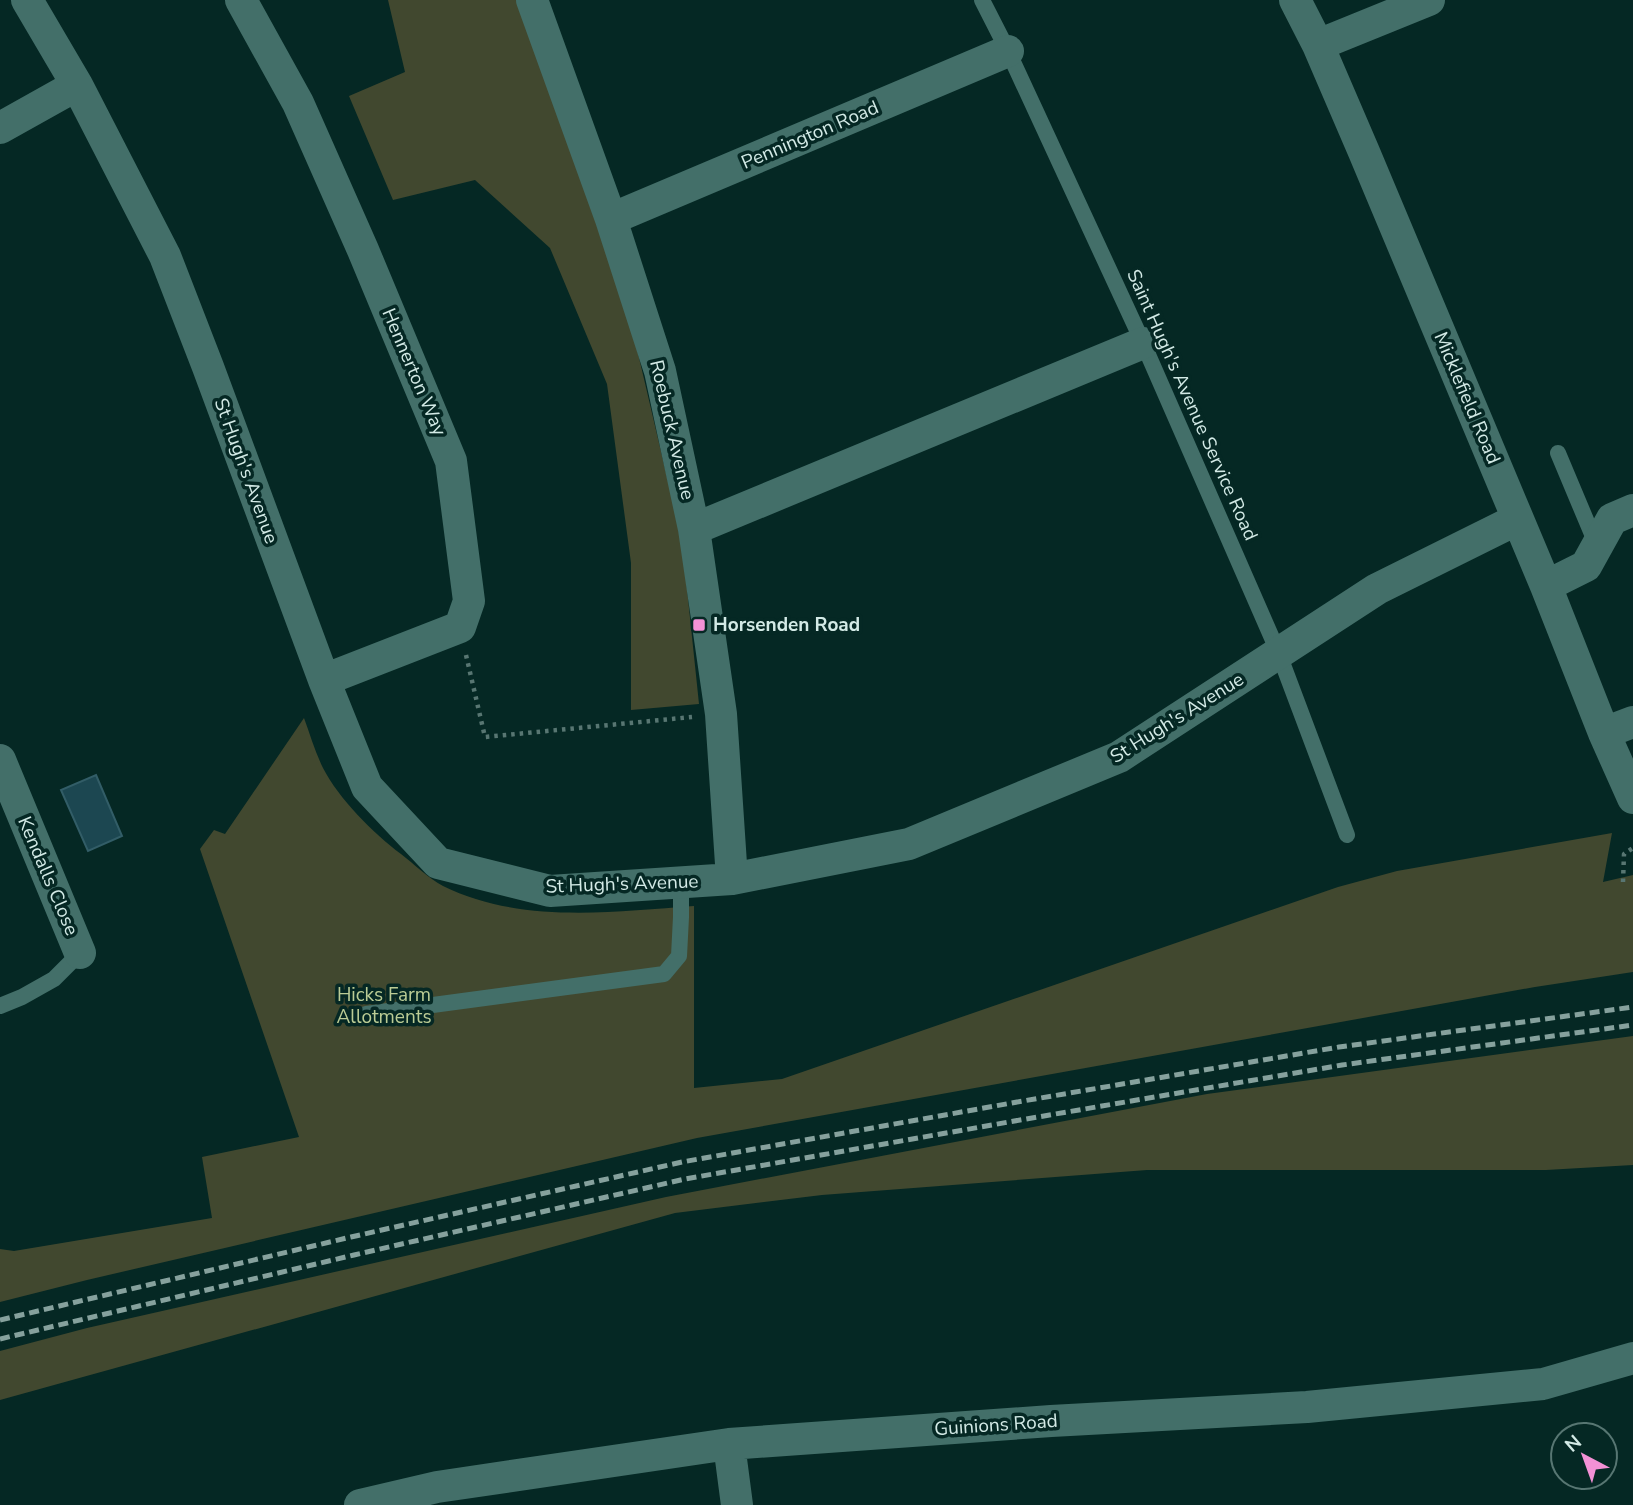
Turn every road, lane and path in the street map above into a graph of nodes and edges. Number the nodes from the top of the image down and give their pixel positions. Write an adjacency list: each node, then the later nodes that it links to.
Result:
1 (27, 0): 9 (street, St Hugh's Avenue)
2 (241, 0): 19 (street, Hennerton Way)
3 (532, 0): 11 (street, Roebuck Avenue)
4 (982, 0): 8 (lane, Saint Hugh's Avenue Service Road)
5 (1295, 0): 7 (street, Micklefield Road)
6 (1429, 0): 7 (street)
7 (1318, 45): 15 (street, Micklefield Road)
8 (1008, 51): 11 (street, Pennington Road); 12 (lane, Saint Hugh's Avenue Service Road)
9 (77, 85): 10 (street); 21 (street, St Hugh's Avenue)
10 (0, 128)
11 (611, 219): 16 (street, Roebuck Avenue)
12 (1143, 343): 16 (street); 20 (lane, Saint Hugh's Avenue Service Road)
13 (1558, 453): 17 (lane)
14 (1633, 510): 17 (street)
15 (1518, 519): 18 (street, Micklefield Road); 20 (street, St Hugh's Avenue)
16 (695, 529): 22 (street, Roebuck Avenue)
17 (1597, 546): 18 (street)
18 (1546, 586): 23 (street, Micklefield Road)
19 (460, 627): 21 (street); 22 (path)
20 (1279, 654): 26 (lane, Saint Hugh's Avenue Service Road); 28 (street, St Hugh's Avenue)
21 (324, 680): 29 (street, St Hugh's Avenue)
22 (721, 714): 28 (street, Roebuck Avenue)
23 (1619, 727): 25 (street, Micklefield Road)
24 (0, 760): 31 (street, Kendalls Close)
25 (1633, 798)
26 (1348, 835)
27 (1633, 848): 30 (path)
28 (732, 879): 29 (street, St Hugh's Avenue)
29 (681, 882): 33 (lane)
30 (1623, 882)
31 (80, 953): 32 (lane)
32 (0, 1006)
33 (366, 1014)
34 (1633, 1358): 35 (street, Guinions Road)
35 (729, 1444): 36 (street, Guinions Road); 37 (street)
36 (372, 1504)
37 (737, 1505)

